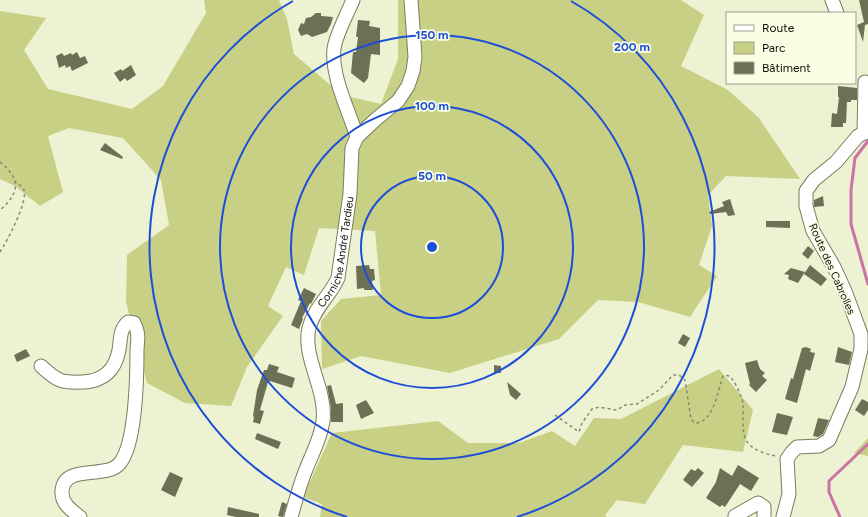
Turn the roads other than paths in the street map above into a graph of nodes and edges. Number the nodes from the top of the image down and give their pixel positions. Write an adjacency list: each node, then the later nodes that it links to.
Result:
1 (353, 0): 9 (street)
2 (411, 0): 9 (street)
3 (832, 0): 5 (street)
4 (841, 0): 6 (street)
5 (837, 12)
6 (845, 12)
7 (865, 82): 8 (street)
8 (866, 132): 15 (street, Route des Cabrolles)
9 (357, 137): 13 (street, Corniche André Tardieu)
10 (41, 366): 12 (street)
11 (735, 516): 14 (street)
12 (80, 517)
13 (291, 517)
14 (764, 517)
15 (783, 517)

